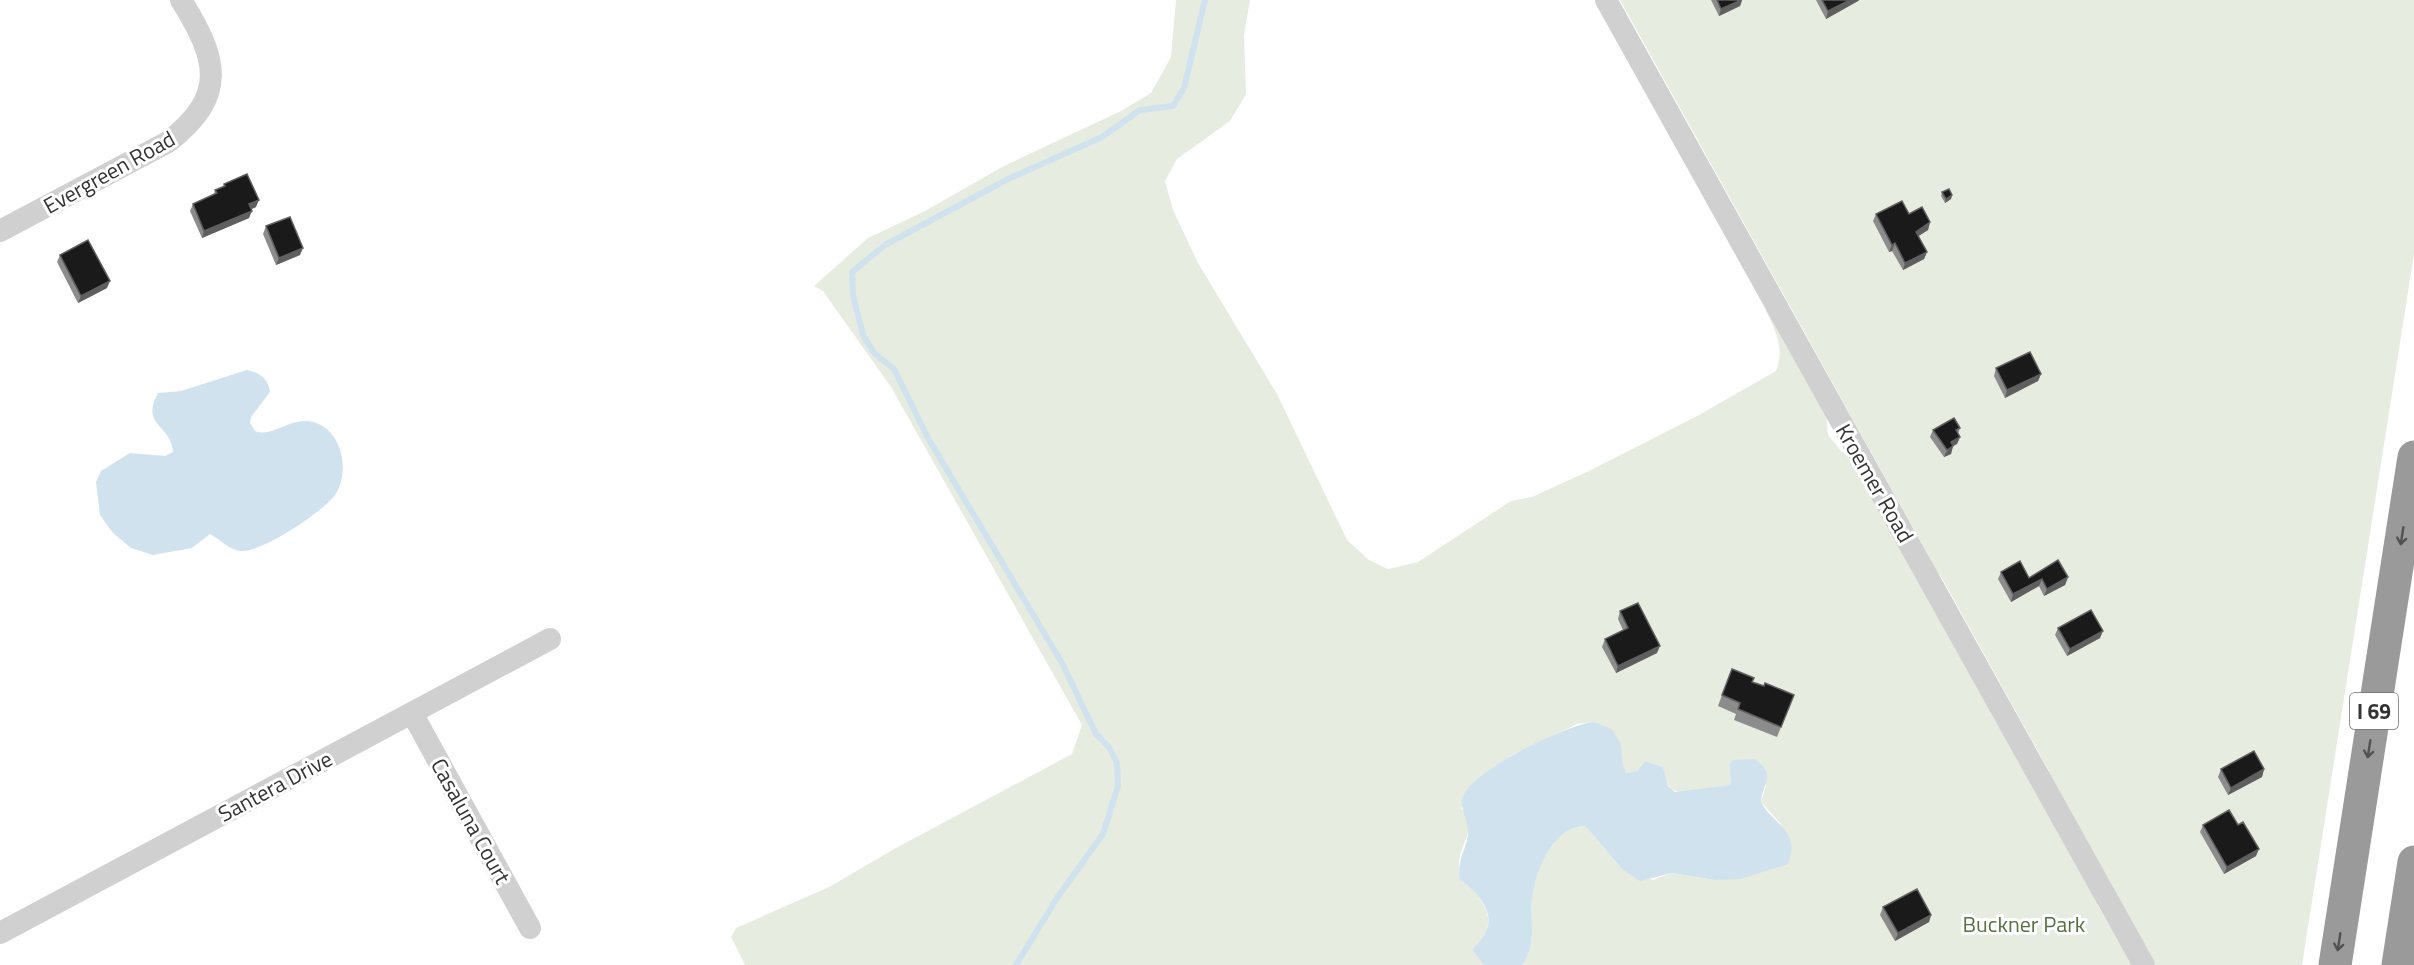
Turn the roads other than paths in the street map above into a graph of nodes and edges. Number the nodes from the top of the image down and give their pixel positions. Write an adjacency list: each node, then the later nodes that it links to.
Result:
1 (181, 0): 3 (street, Evergreen Road)
2 (1606, 0): 10 (street, Kroemer Road)
3 (0, 231)
4 (2414, 457): 11 (highway, I 69, one-way to 11)
5 (550, 639): 6 (street, Santera Drive)
6 (412, 713): 8 (street, Casaluna Court); 9 (street, Santera Drive)
7 (2414, 862): 12 (highway)
8 (530, 928)
9 (0, 933)
10 (2144, 965)
11 (2335, 965)
12 (2398, 965)

